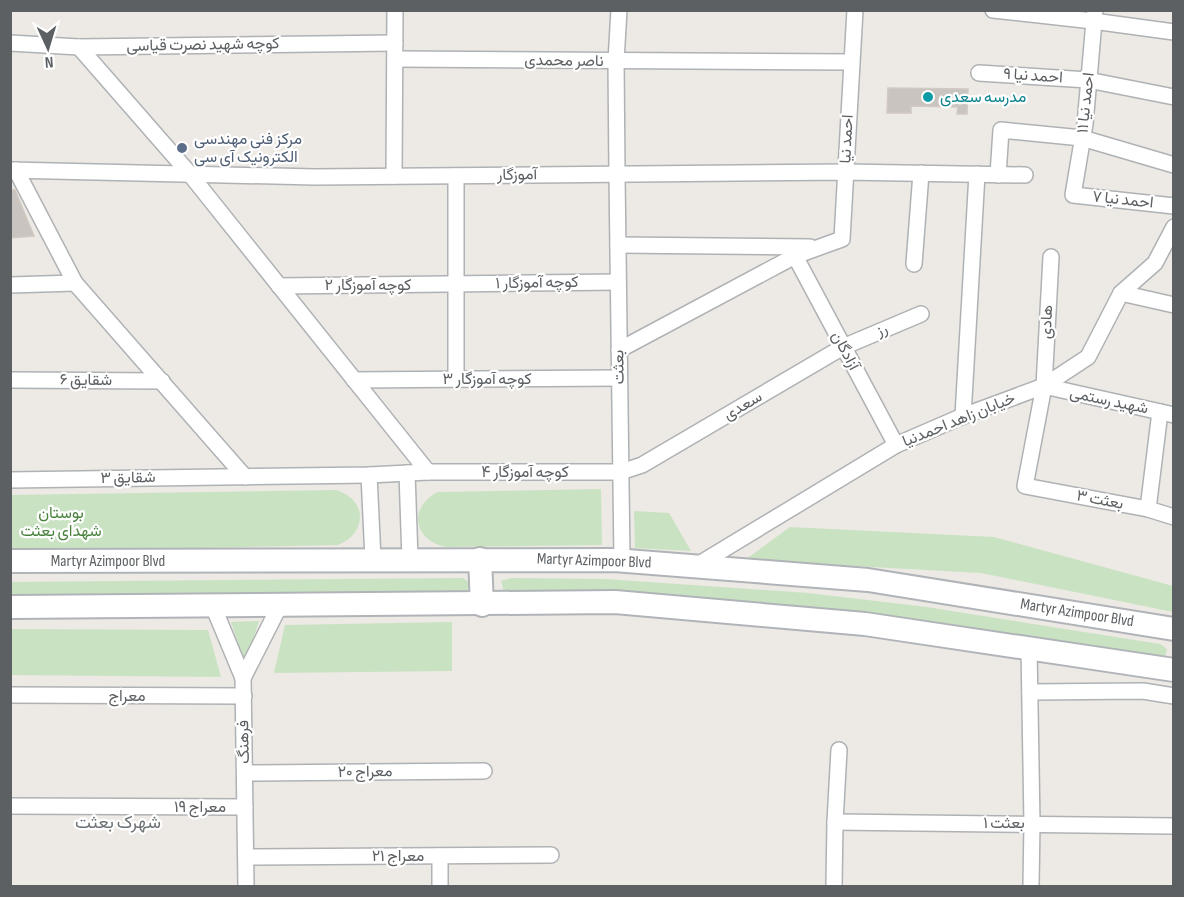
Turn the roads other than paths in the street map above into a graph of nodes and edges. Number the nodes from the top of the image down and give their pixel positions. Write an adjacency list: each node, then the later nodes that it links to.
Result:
1 (394, 10): 8 (street)
2 (619, 10): 11 (street, بعثت)
3 (855, 10): 12 (street, احمد نیا)
4 (993, 10): 5 (street)
5 (1094, 16): 6 (street); 14 (street, احمد نیا ۱۱)
6 (1173, 32)
7 (10, 43): 9 (street, کوچه شهید نصرت قیاسی)
8 (395, 43): 9 (street, کوچه شهید نصرت قیاسی); 10 (street)
9 (79, 46): 20 (street)
10 (395, 59): 11 (street, ناصر محمدی); 26 (street)
11 (616, 61): 12 (street, ناصر محمدی); 23 (street, بعثت)
12 (851, 62): 19 (street, احمد نیا)
13 (979, 73): 14 (street, احمد نیا ۹)
14 (1088, 80): 15 (street, احمد نیا ۹); 16 (street, احمد نیا ۱۱)
15 (1173, 97)
16 (1082, 138): 17 (street); 24 (street); 28 (street, احمد نیا ۱۱)
17 (1173, 165)
18 (13, 170): 20 (street, آموزگار); 37 (street)
19 (845, 172): 21 (street, احمد نیا); 23 (street, آموزگار); 32 (street)
20 (189, 173): 26 (street, آموزگار); 40 (street)
21 (921, 173): 22 (street, احمد نیا); 35 (street)
22 (977, 174): 24 (street, احمد نیا); 53 (street)
23 (617, 175): 27 (street, آموزگار); 31 (street, بعثت)
24 (998, 175): 25 (street, احمد نیا)
25 (1024, 175)
26 (394, 176): 27 (street, آموزگار)
27 (456, 176): 39 (street)
28 (1073, 195): 29 (street, احمد نیا ۷)
29 (1173, 206)
30 (1173, 227): 41 (street, خیابان زاهد احمدنیا)
31 (618, 245): 32 (street); 36 (street, بعثت)
32 (820, 247): 33 (street)
33 (795, 256): 44 (street, آزادگان); 45 (street)
34 (1051, 257): 51 (street, هادی)
35 (914, 264)
36 (618, 282): 39 (street, کوچه آموزگار ۱); 45 (street, بعثت)
37 (75, 283): 38 (street); 50 (street)
38 (10, 285)
39 (457, 285): 40 (street, کوچه آموزگار ۲); 47 (street)
40 (279, 286): 49 (street)
41 (1121, 292): 42 (street); 51 (street, خیابان زاهد احمدنیا)
42 (1173, 305)
43 (921, 314): 44 (street, رز)
44 (843, 347): 54 (street, آزادگان); 56 (street, سعدی)
45 (619, 350): 46 (street, بعثت)
46 (620, 378): 47 (street, کوچه آموزگار ۳); 56 (street, بعثت)
47 (456, 379): 49 (street, کوچه آموزگار ۳)
48 (10, 380): 50 (street, شقایق ۶)
49 (354, 380): 55 (street)
50 (162, 381): 59 (street)
51 (1044, 386): 52 (street, شهید رستمی); 53 (street, خیابان زاهد احمدنیا); 61 (street, هادی)
52 (1167, 413): 62 (street)
53 (963, 416): 54 (street, خیابان زاهد احمدنیا)
54 (896, 445): 69 (street, خیابان زاهد احمدنیا)
55 (428, 472): 56 (street, کوچه آموزگار ۴); 57 (street, کوچه آموزگار ۴)
56 (621, 472): 67 (street, بعثت)
57 (407, 473): 58 (street, کوچه آموزگار ۴); 65 (street)
58 (369, 475): 59 (street, شقایق ۳); 64 (street)
59 (245, 477): 60 (street, شقایق ۳)
60 (10, 480)
61 (1025, 486): 62 (street, بعثت ۳)
62 (1148, 509): 63 (street, بعثت ۳)
63 (1173, 517)
64 (373, 559): 65 (main road, Martyr Azimpoor Blvd); 68 (main road, Martyr Azimpoor Blvd)
65 (410, 559): 66 (main road, Martyr Azimpoor Blvd)
66 (480, 559): 67 (main road, Martyr Azimpoor Blvd); 71 (main road)
67 (622, 560): 69 (main road, Martyr Azimpoor Blvd)
68 (10, 561)
69 (696, 566): 74 (main road, Martyr Azimpoor Blvd)
70 (280, 605): 71 (main road); 72 (main road); 77 (street)
71 (482, 605): 75 (main road)
72 (213, 606): 73 (main road); 77 (street)
73 (10, 607)
74 (1173, 629)
75 (1029, 648): 76 (main road); 78 (street)
76 (1173, 670)
77 (243, 678): 80 (street, فرهنگ)
78 (1030, 692): 81 (street); 88 (street)
79 (10, 695): 80 (street, معراج)
80 (244, 696): 84 (street, فرهنگ)
81 (1173, 696)
82 (840, 750): 87 (street)
83 (484, 771): 84 (street, معراج ۲۰)
84 (244, 773): 86 (street, فرهنگ)
85 (10, 806): 86 (street, معراج ۱۹)
86 (245, 807): 92 (street, فرهنگ)
87 (835, 822): 88 (street, بعثت ۱); 95 (street)
88 (1032, 823): 89 (street, بعثت ۱); 96 (street)
89 (1173, 826)
90 (551, 855): 91 (street, معراج ۲۱)
91 (440, 856): 92 (street, معراج ۲۱); 94 (street)
92 (246, 857): 93 (street, فرهنگ)
93 (246, 886)
94 (440, 886)
95 (834, 886)
96 (1031, 886)

